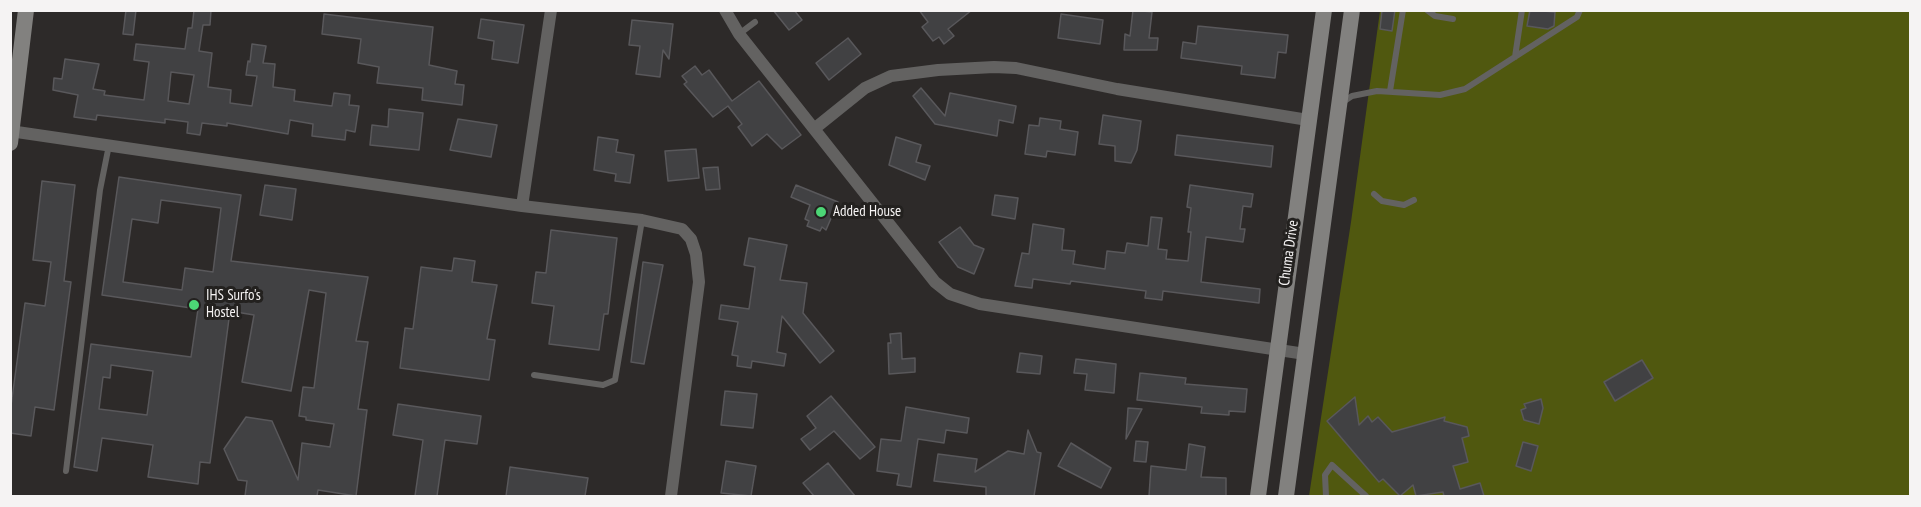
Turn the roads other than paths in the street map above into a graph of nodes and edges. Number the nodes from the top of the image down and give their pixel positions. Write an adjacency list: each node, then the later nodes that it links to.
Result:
1 (26, 10): 18 (main road)
2 (551, 10): 22 (street)
3 (725, 10): 12 (street)
4 (1324, 10): 16 (main road, Chuma Drive)
5 (1352, 10): 15 (main road, Chuma Drive)
6 (1403, 10): 14 (lane)
7 (1427, 10): 10 (lane)
8 (1522, 10): 13 (lane)
9 (1580, 10): 13 (lane)
10 (1453, 19)
11 (755, 22): 12 (lane)
12 (739, 34): 17 (street)
13 (1515, 57): 14 (lane)
14 (1390, 91): 15 (lane)
15 (1340, 104): 25 (main road, Chuma Drive)
16 (1308, 120): 17 (street); 24 (main road, Chuma Drive)
17 (814, 129): 24 (street)
18 (11, 135): 19 (street)
19 (109, 145): 22 (street); 27 (lane)
20 (1374, 194): 21 (lane)
21 (1414, 200)
22 (522, 206): 23 (street)
23 (642, 220): 26 (lane); 28 (street)
24 (1276, 349): 25 (street); 29 (main road, Chuma Drive)
25 (1305, 354): 30 (main road, Chuma Drive)
26 (534, 375)
27 (66, 471)
28 (671, 496)
29 (1258, 496)
30 (1286, 496)
31 (1326, 496): 32 (lane)
32 (1366, 496)

